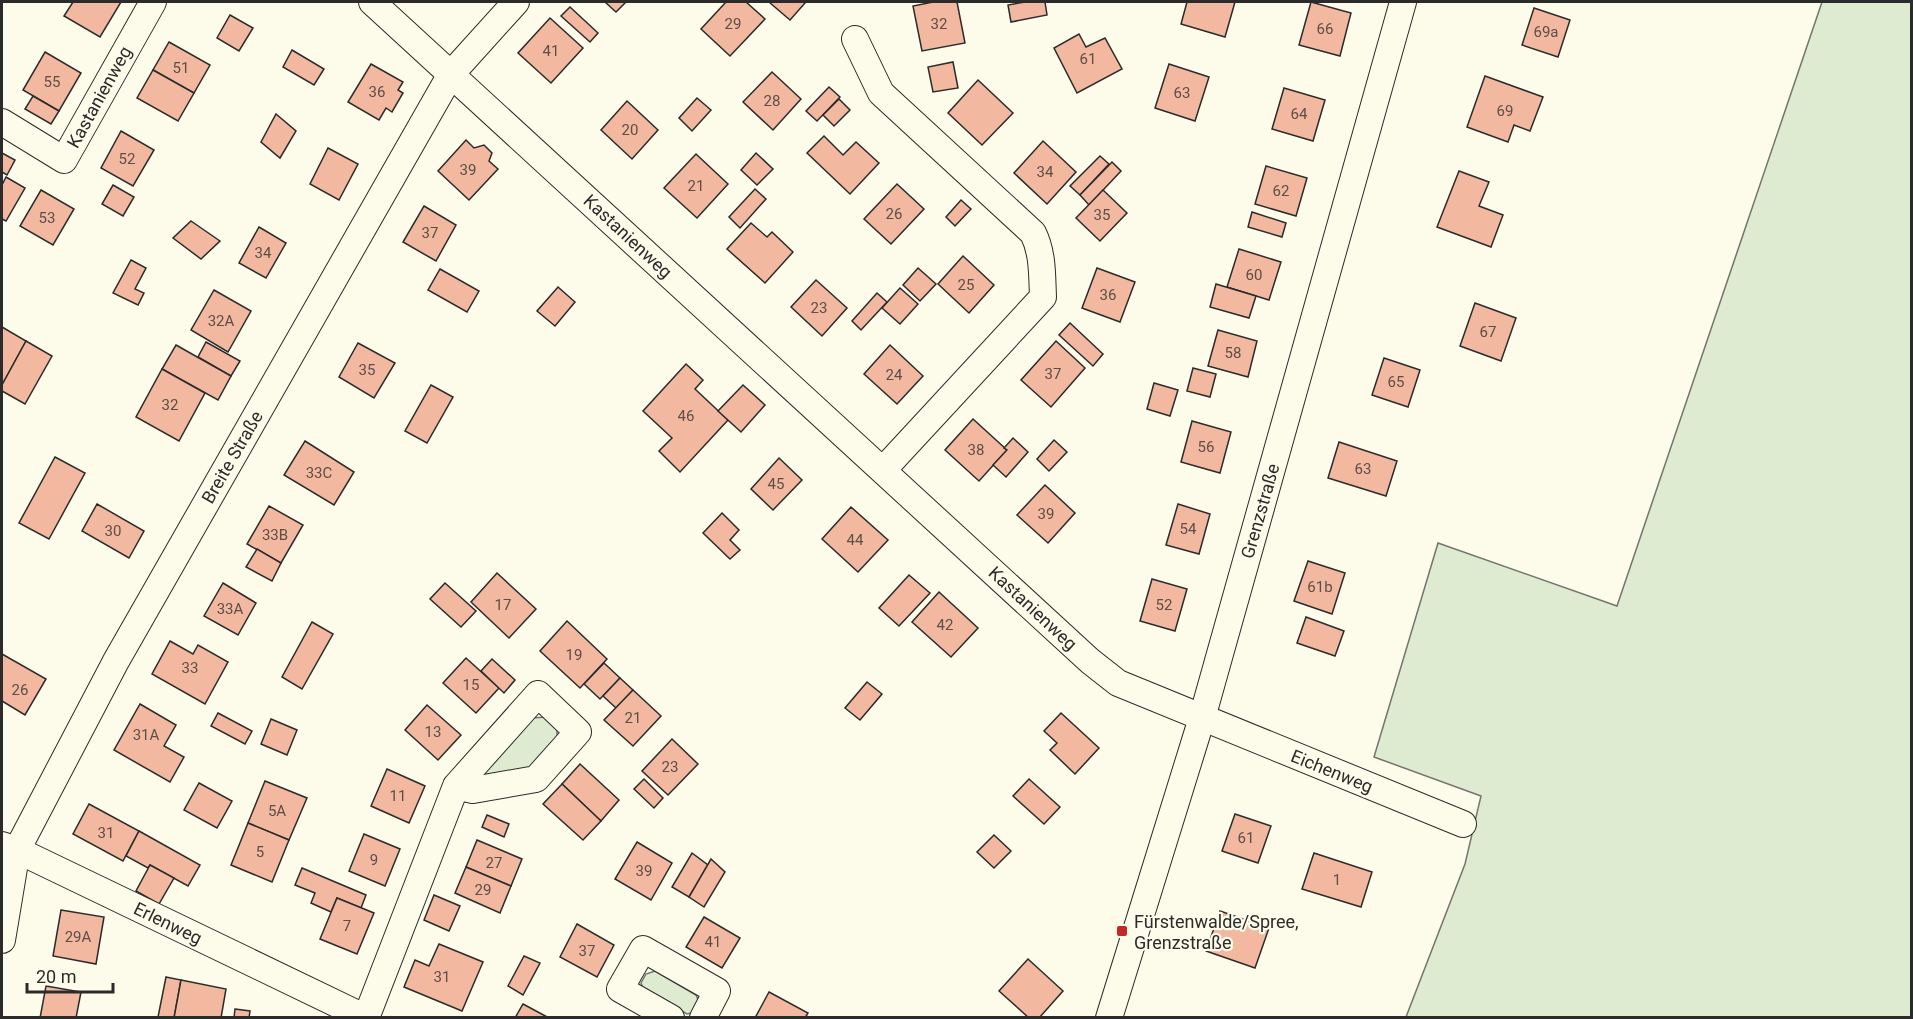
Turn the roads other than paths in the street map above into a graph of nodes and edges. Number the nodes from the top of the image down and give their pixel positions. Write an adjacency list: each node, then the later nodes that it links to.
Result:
1 (153, 2): 7 (street, Kastanienweg)
2 (372, 2): 6 (street, Kastanienweg)
3 (516, 2): 6 (street, Breite Straße)
4 (1403, 2): 9 (street, Grenzstraße)
5 (855, 39): 8 (street)
6 (451, 74): 8 (street, Kastanienweg); 12 (street, Breite Straße)
7 (2, 122)
8 (883, 470): 9 (street, Kastanienweg)
9 (1202, 718): 11 (street, Eichenweg); 16 (street, Grenzstraße)
10 (456, 786): 10 (street, Erlenweg); 12 (street, Erlenweg)
11 (1463, 824)
12 (9, 848): 13 (street, Breite Straße)
13 (2, 940)
14 (671, 1017): 15 (street)
15 (703, 1017)
16 (1109, 1017)

